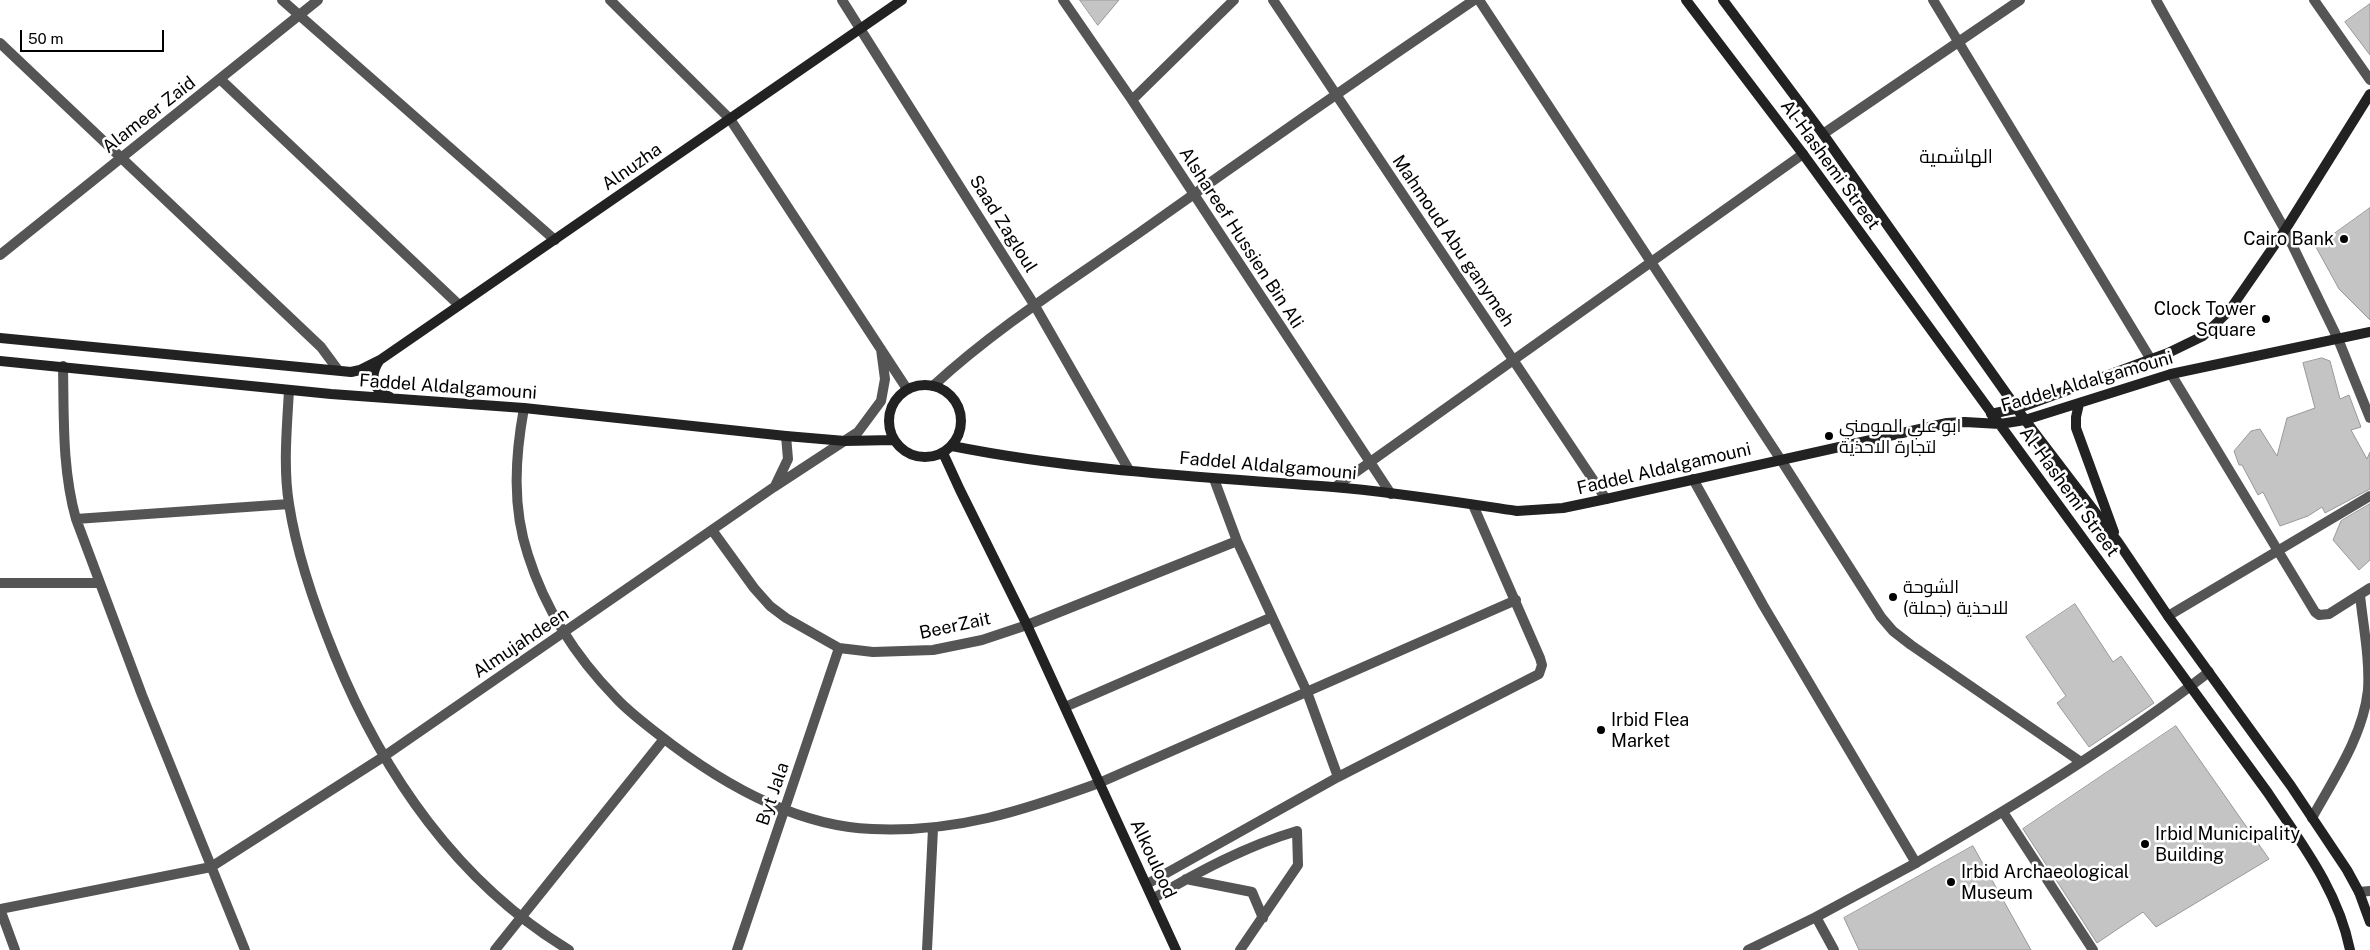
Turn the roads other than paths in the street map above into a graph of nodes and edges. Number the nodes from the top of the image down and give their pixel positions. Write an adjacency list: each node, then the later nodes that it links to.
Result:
1 (282, 0): 17 (street)
2 (318, 0): 17 (street, Alameer Zaid)
3 (610, 0): 26 (street)
4 (842, 0): 18 (street, Saad Zagloul)
5 (902, 0): 18 (main road, Alnuzha)
6 (1063, 0): 25 (street, Alshareef Hussien Bin Ali)
7 (1234, 0): 25 (street)
8 (1273, 0): 23 (street, Mahmoud Abu ganymeh)
9 (1474, 0): 23 (street)
10 (1479, 0): 34 (street)
11 (1686, 0): 28 (main road, Al-Hashemi Street)
12 (1723, 0): 27 (main road, Al-Hashemi Street)
13 (1933, 0): 19 (street)
14 (2020, 0): 19 (street)
15 (2156, 0): 31 (street)
16 (2314, 0): 22 (street)
17 (299, 15): 21 (street, Alameer Zaid); 32 (street)
18 (860, 29): 26 (main road, Alnuzha); 36 (street, Saad Zagloul)
19 (1959, 42): 27 (street); 41 (street)
20 (0, 43): 29 (street)
21 (220, 79): 29 (street, Alameer Zaid); 35 (street)
22 (2370, 80)
23 (1335, 94): 30 (street); 43 (street, Mahmoud Abu ganymeh)
24 (2370, 94): 31 (main road)
25 (1132, 100): 30 (street, Alshareef Hussien Bin Ali)
26 (730, 119): 32 (main road, Alnuzha); 40 (street)
27 (1823, 134): 54 (main road, Al-Hashemi Street)
28 (1803, 154): 34 (street); 55 (main road, Al-Hashemi Street)
29 (119, 158): 33 (street, Alameer Zaid); 46 (street)
30 (1192, 195): 36 (street); 65 (street, Alshareef Hussien Bin Ali)
31 (2285, 230): 39 (street); 41 (main road)
32 (555, 240): 35 (main road, Alnuzha)
33 (0, 255)
34 (1650, 262): 43 (street); 64 (street)
35 (459, 305): 42 (main road, Alnuzha)
36 (1035, 306): 48 (street); 66 (street, Saad Zagloul)
37 (2370, 332): 39 (main road, Faddel Aldalgamouni)
38 (0, 338): 46 (main road, Alnuzha)
39 (2338, 339): 47 (main road, Faddel Aldalgamouni); 56 (street)
40 (880, 349): 49 (street); 61 (street, Almujahdeen)
41 (2150, 358): 54 (main road)
42 (380, 360): 46 (main road, Alnuzha); 51 (main road)
43 (1513, 360): 65 (street); 73 (street, Mahmoud Abu ganymeh)
44 (0, 362): 45 (main road, Faddel Aldalgamouni)
45 (63, 366): 50 (main road, Faddel Aldalgamouni); 76 (street)
46 (338, 370)
47 (2171, 374): 52 (main road, Faddel Aldalgamouni); 80 (street)
48 (933, 386): 49 (main road); 62 (main road)
49 (907, 389): 60 (main road)
50 (289, 390): 51 (main road, Faddel Aldalgamouni); 74 (street)
51 (395, 400): 53 (main road, Faddel Aldalgamouni)
52 (2079, 404): 57 (main road, Faddel Aldalgamouni); 79 (main road)
53 (524, 408): 59 (main road, Faddel Aldalgamouni); 89 (street)
54 (2019, 408): 55 (main road); 57 (main road, Al-Hashemi Street)
55 (1991, 414): 58 (main road, Al-Hashemi Street)
56 (2370, 418)
57 (2025, 420): 58 (main road, Faddel Aldalgamouni); 79 (main road, Al-Hashemi Street)
58 (2000, 424): 64 (main road, Faddel Aldalgamouni); 92 (main road, Al-Hashemi Street)
59 (786, 436): 61 (main road, Faddel Aldalgamouni); 69 (street)
60 (894, 440): 61 (main road, Faddel Aldalgamouni); 63 (main road)
61 (845, 441): 69 (street, Almujahdeen)
62 (952, 446): 63 (main road); 66 (main road, Faddel Aldalgamouni)
63 (944, 453): 88 (main road, Alkoulood)
64 (1781, 460): 68 (main road, Faddel Aldalgamouni); 97 (street)
65 (1370, 462): 70 (street); 71 (street, Alshareef Hussien Bin Ali)
66 (1129, 470): 67 (main road, Faddel Aldalgamouni)
67 (1214, 479): 70 (main road, Faddel Aldalgamouni); 78 (street)
68 (1693, 479): 73 (main road, Faddel Aldalgamouni); 104 (street)
69 (774, 487): 77 (street, Almujahdeen)
70 (1335, 487): 71 (main road, Faddel Aldalgamouni)
71 (1391, 494): 75 (main road, Faddel Aldalgamouni)
72 (2370, 496): 80 (street)
73 (1606, 499): 75 (main road, Faddel Aldalgamouni)
74 (289, 504): 76 (street); 96 (street)
75 (1473, 505): 85 (street)
76 (76, 519): 82 (street)
77 (712, 530): 89 (street, Almujahdeen); 90 (street, BeerZait)
78 (1237, 540): 87 (street); 88 (street, BeerZait)
79 (2118, 542): 86 (main road, Al-Hashemi Street)
80 (2277, 549): 84 (street); 86 (street)
81 (0, 583): 82 (street)
82 (99, 583): 105 (street)
83 (2370, 588): 84 (street)
84 (2360, 595): 102 (street)
85 (1516, 600): 93 (street); 98 (street)
86 (2168, 616): 91 (main road, Al-Hashemi Street)
87 (1272, 617): 93 (street); 94 (street)
88 (1027, 625): 90 (street, BeerZait); 94 (main road, Alkoulood)
89 (564, 633): 95 (street); 96 (street, Almujahdeen)
90 (839, 648): 100 (street, Byt Jala)
91 (2209, 672): 92 (street); 102 (main road, Al-Hashemi Street)
92 (2190, 686): 97 (street); 116 (main road, Al-Hashemi Street)
93 (1307, 692): 98 (street); 99 (street)
94 (1064, 706): 99 (main road, Alkoulood)
95 (664, 739): 100 (street); 112 (street)
96 (383, 757): 105 (street, Almujahdeen); 112 (street)
97 (2081, 762): 101 (street)
98 (1338, 777): 107 (street)
99 (1099, 783): 103 (street); 107 (main road, Alkoulood)
100 (785, 810): 103 (street); 121 (street, Byt Jala)
101 (2003, 812): 104 (street); 127 (street)
102 (2312, 818): 109 (main road, Al-Hashemi Street)
103 (933, 829): 122 (street)
104 (1916, 863): 113 (street)
105 (211, 867): 111 (street); 118 (street)
106 (1186, 879): 110 (street); 114 (street); 114 (street)
107 (1147, 884): 110 (main road, Alkoulood)
108 (2370, 891): 109 (street)
109 (2359, 892): 115 (main road, Al-Hashemi Street)
110 (1154, 898): 123 (main road, Alkoulood)
111 (0, 909): 117 (street)
112 (523, 917): 119 (street); 120 (street)
113 (1816, 917): 125 (street); 126 (street)
114 (1262, 918): 124 (street)
115 (2370, 922)
116 (2349, 947)
117 (16, 950)
118 (245, 950)
119 (495, 950)
120 (569, 950)
121 (737, 950)
122 (927, 950)
123 (1176, 950)
124 (1240, 950)
125 (1748, 950)
126 (1834, 950)
127 (2094, 950)

